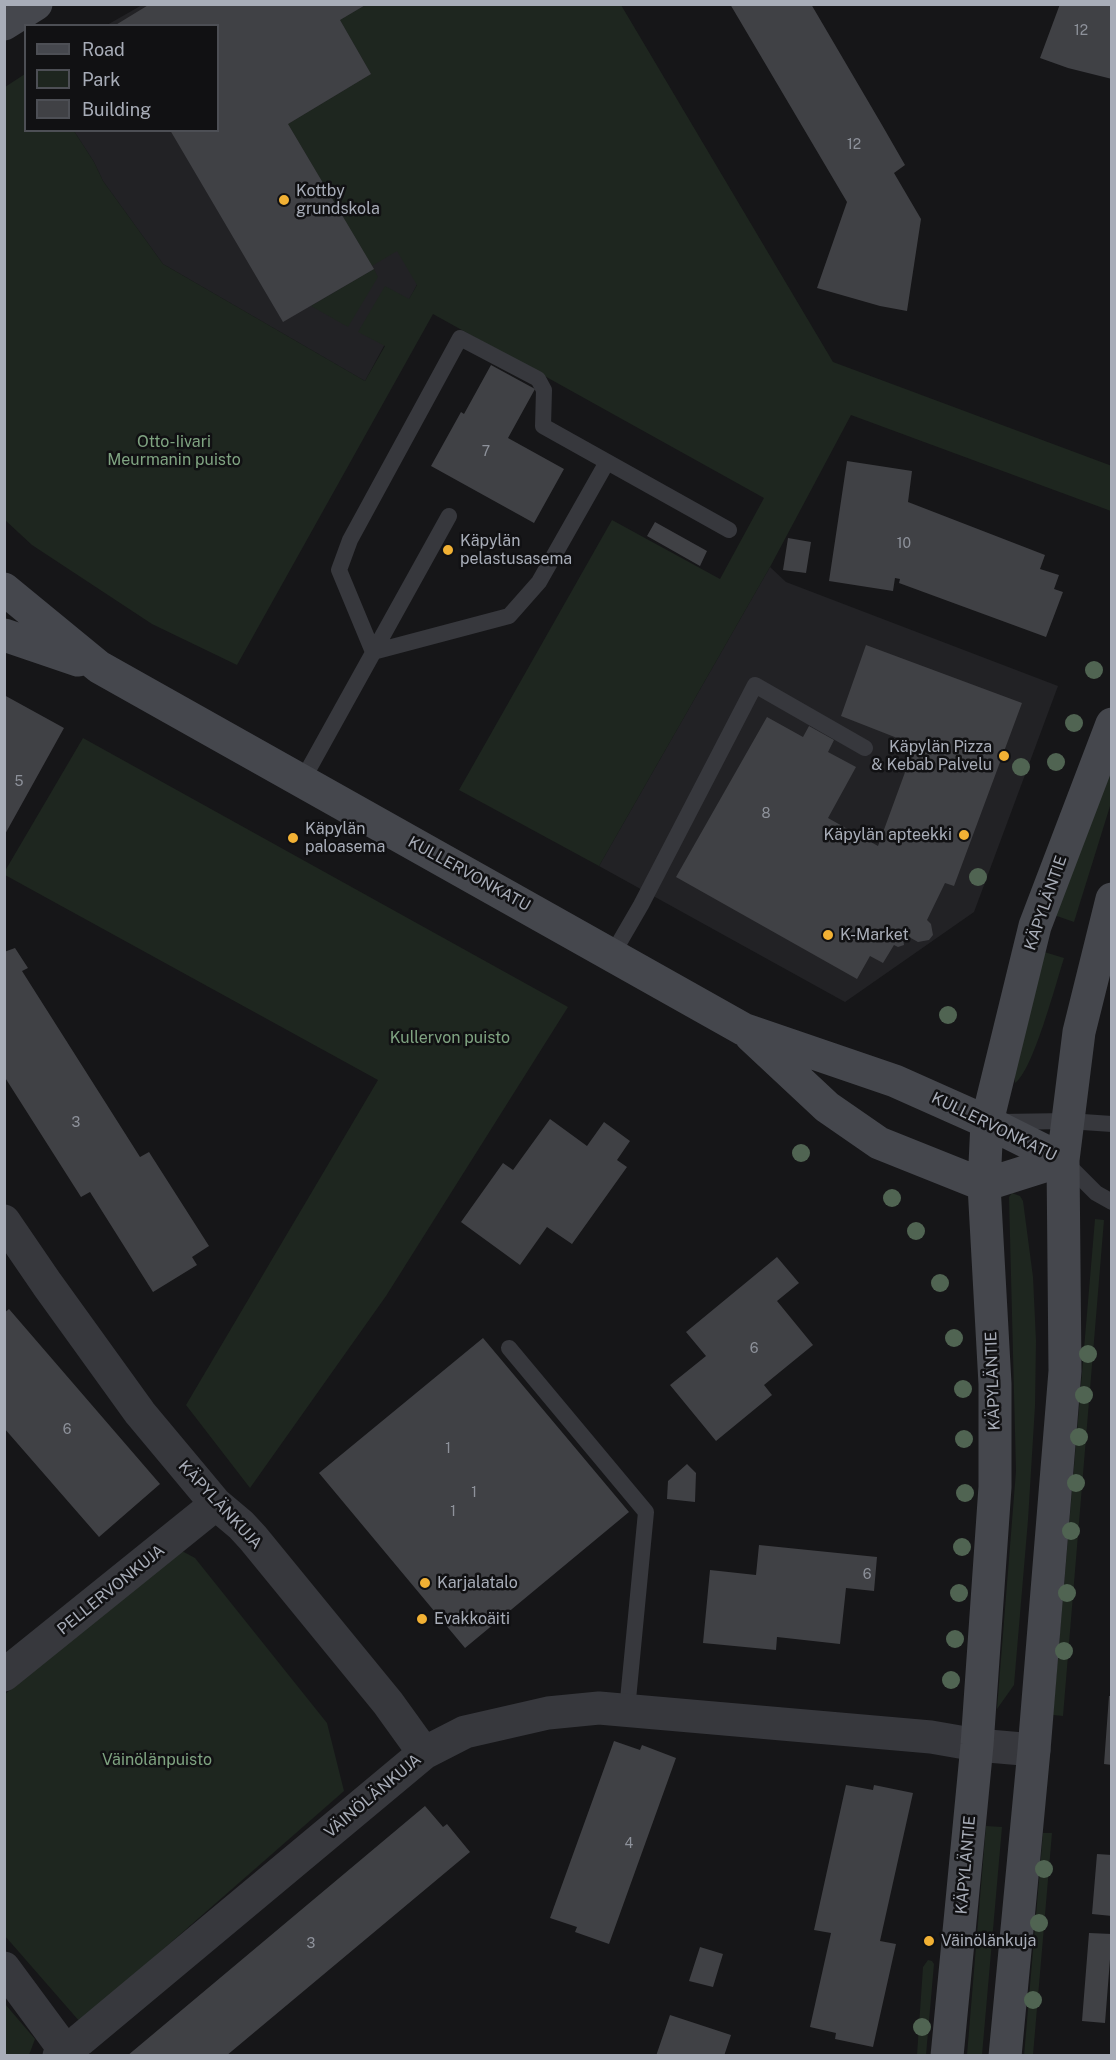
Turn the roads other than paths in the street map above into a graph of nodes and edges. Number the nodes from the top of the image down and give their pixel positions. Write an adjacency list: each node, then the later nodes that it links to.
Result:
1 (36, 4): 2 (main road)
2 (4, 24)
3 (607, 462): 5 (lane); 8 (lane); 8 (lane)
4 (449, 516): 8 (lane)
5 (729, 530)
6 (4, 589): 9 (main road, KULLERVONKATU)
7 (4, 634): 9 (main road, KULLERVONKATU)
8 (373, 652): 12 (lane)
9 (99, 667): 12 (main road, KULLERVONKATU)
10 (1112, 724): 17 (main road, KÄPYLÄNTIE)
11 (865, 748): 14 (lane)
12 (302, 781): 14 (main road, KULLERVONKATU)
13 (1112, 900): 16 (main road)
14 (612, 955): 15 (main road, KULLERVONKATU)
15 (743, 1029): 17 (main road, KULLERVONKATU); 20 (main road, KULLERVONKATU)
16 (1068, 1120): 17 (lane); 18 (lane); 19 (main road)
17 (987, 1122): 19 (main road, KULLERVONKATU); 20 (main road, KÄPYLÄNTIE)
18 (1112, 1124)
19 (1063, 1160): 20 (main road, KULLERVONKATU); 21 (lane); 28 (main road)
20 (984, 1185): 27 (main road, KÄPYLÄNTIE)
21 (1112, 1202)
22 (10, 1240): 24 (street, KÄPYLÄNKUJA)
23 (509, 1348): 26 (lane)
24 (216, 1504): 25 (street, PELLERVONKUJA); 29 (street, KÄPYLÄNKUJA)
25 (4, 1675)
26 (627, 1710): 27 (street, VÄINÖLÄNKUJA); 29 (street, VÄINÖLÄNKUJA)
27 (977, 1746): 28 (street, VÄINÖLÄNKUJA); 32 (main road, KÄPYLÄNTIE)
28 (1034, 1750): 33 (main road)
29 (424, 1753): 31 (street, VÄINÖLÄNKUJA)
30 (4, 1968): 31 (street)
31 (65, 2054)
32 (947, 2055)
33 (1005, 2055)

